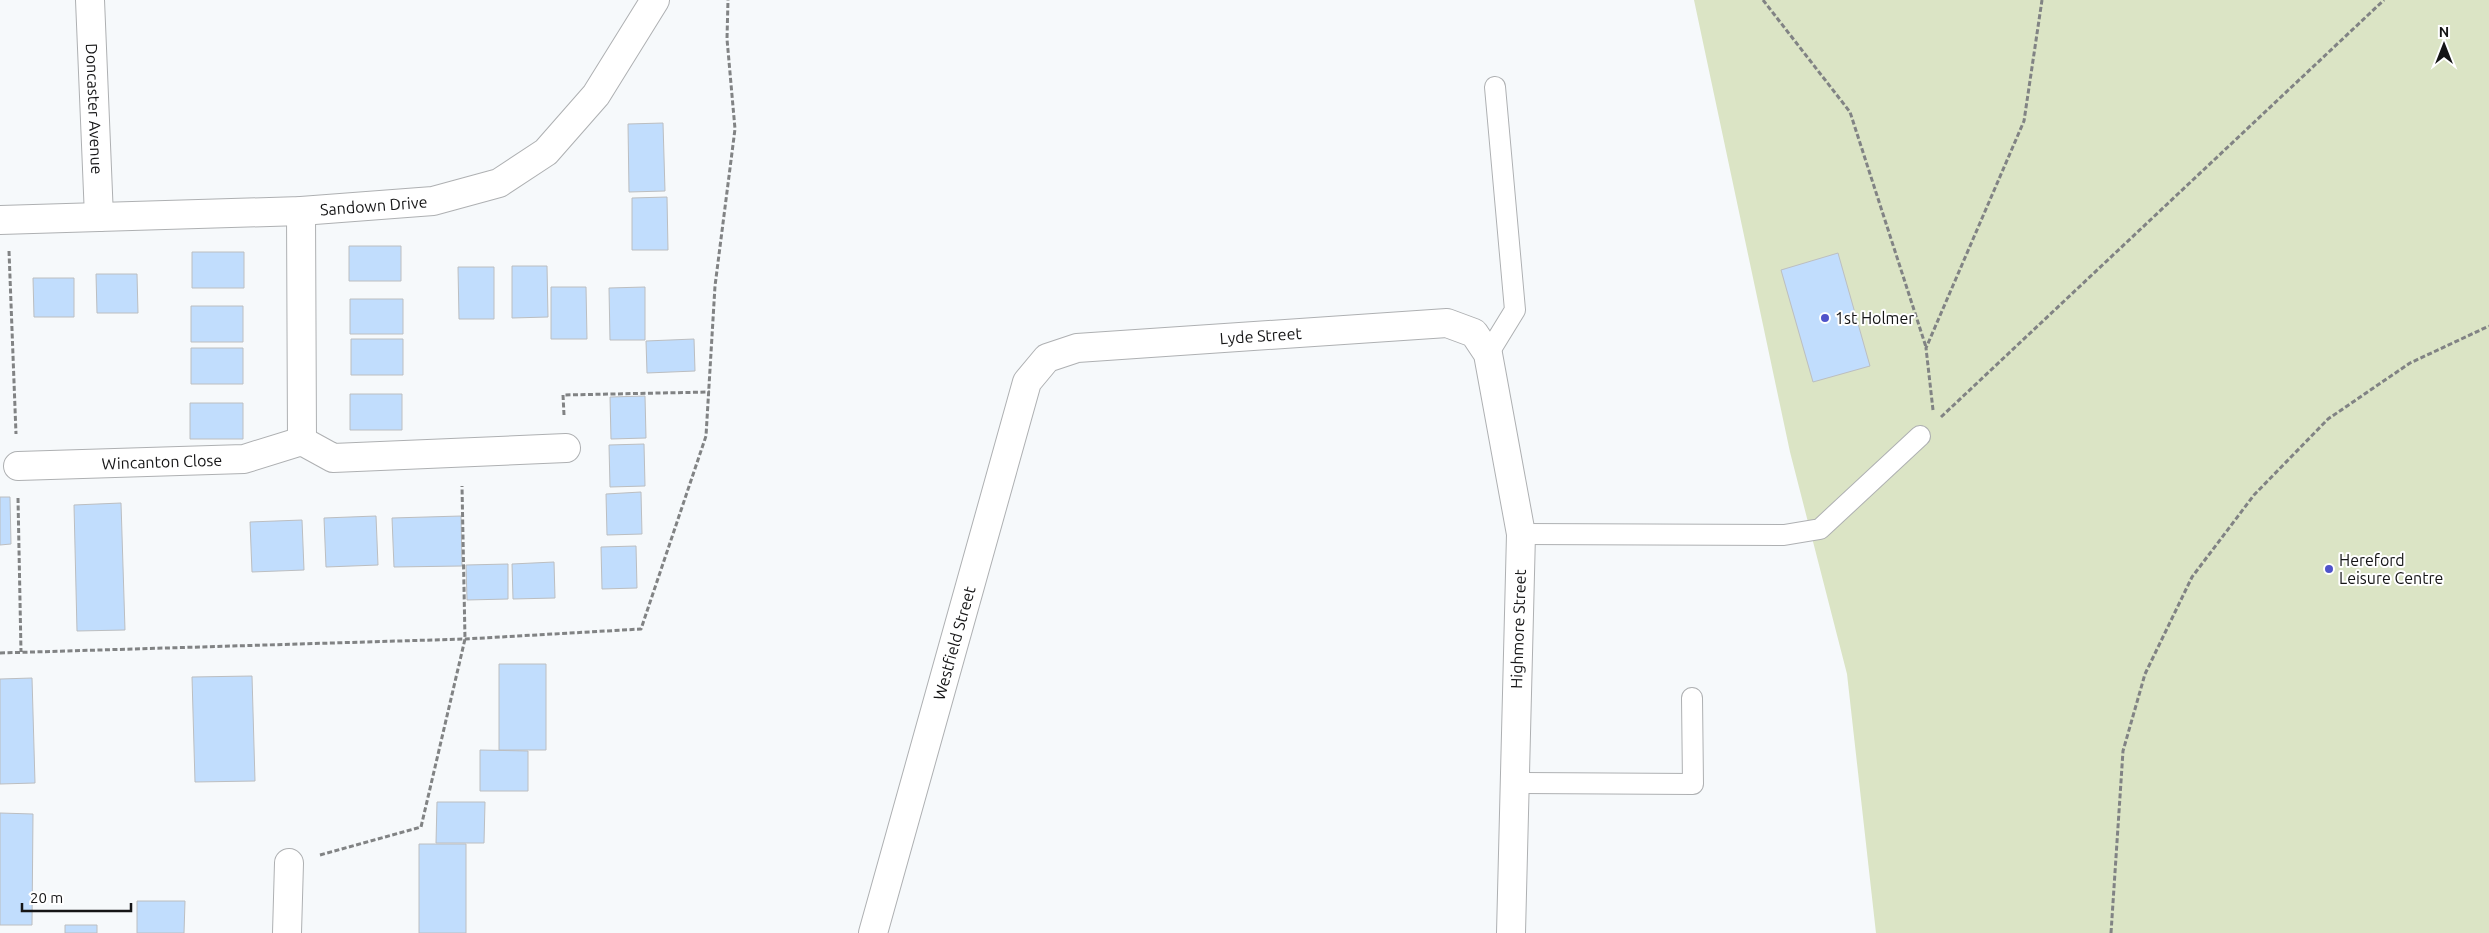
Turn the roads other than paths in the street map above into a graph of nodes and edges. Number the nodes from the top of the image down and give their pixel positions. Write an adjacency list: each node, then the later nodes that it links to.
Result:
1 (90, 0): 5 (street, Doncaster Avenue)
2 (655, 0): 4 (street, Sandown Drive)
3 (1495, 87): 7 (lane)
4 (301, 211): 5 (street, Sandown Drive); 10 (street)
5 (99, 217): 6 (street, Sandown Drive)
6 (0, 220)
7 (1481, 343): 8 (street, Lyde Street); 13 (street, Highmore Street)
8 (1047, 358): 18 (street, Westfield Street)
9 (1920, 436): 13 (lane)
10 (302, 441): 11 (street); 12 (street, Wincanton Close)
11 (566, 448)
12 (18, 466)
13 (1521, 534): 15 (street, Highmore Street)
14 (1692, 698): 15 (lane)
15 (1514, 783): 19 (street, Highmore Street)
16 (289, 863): 17 (street)
17 (287, 933)
18 (873, 933)
19 (1511, 933)

